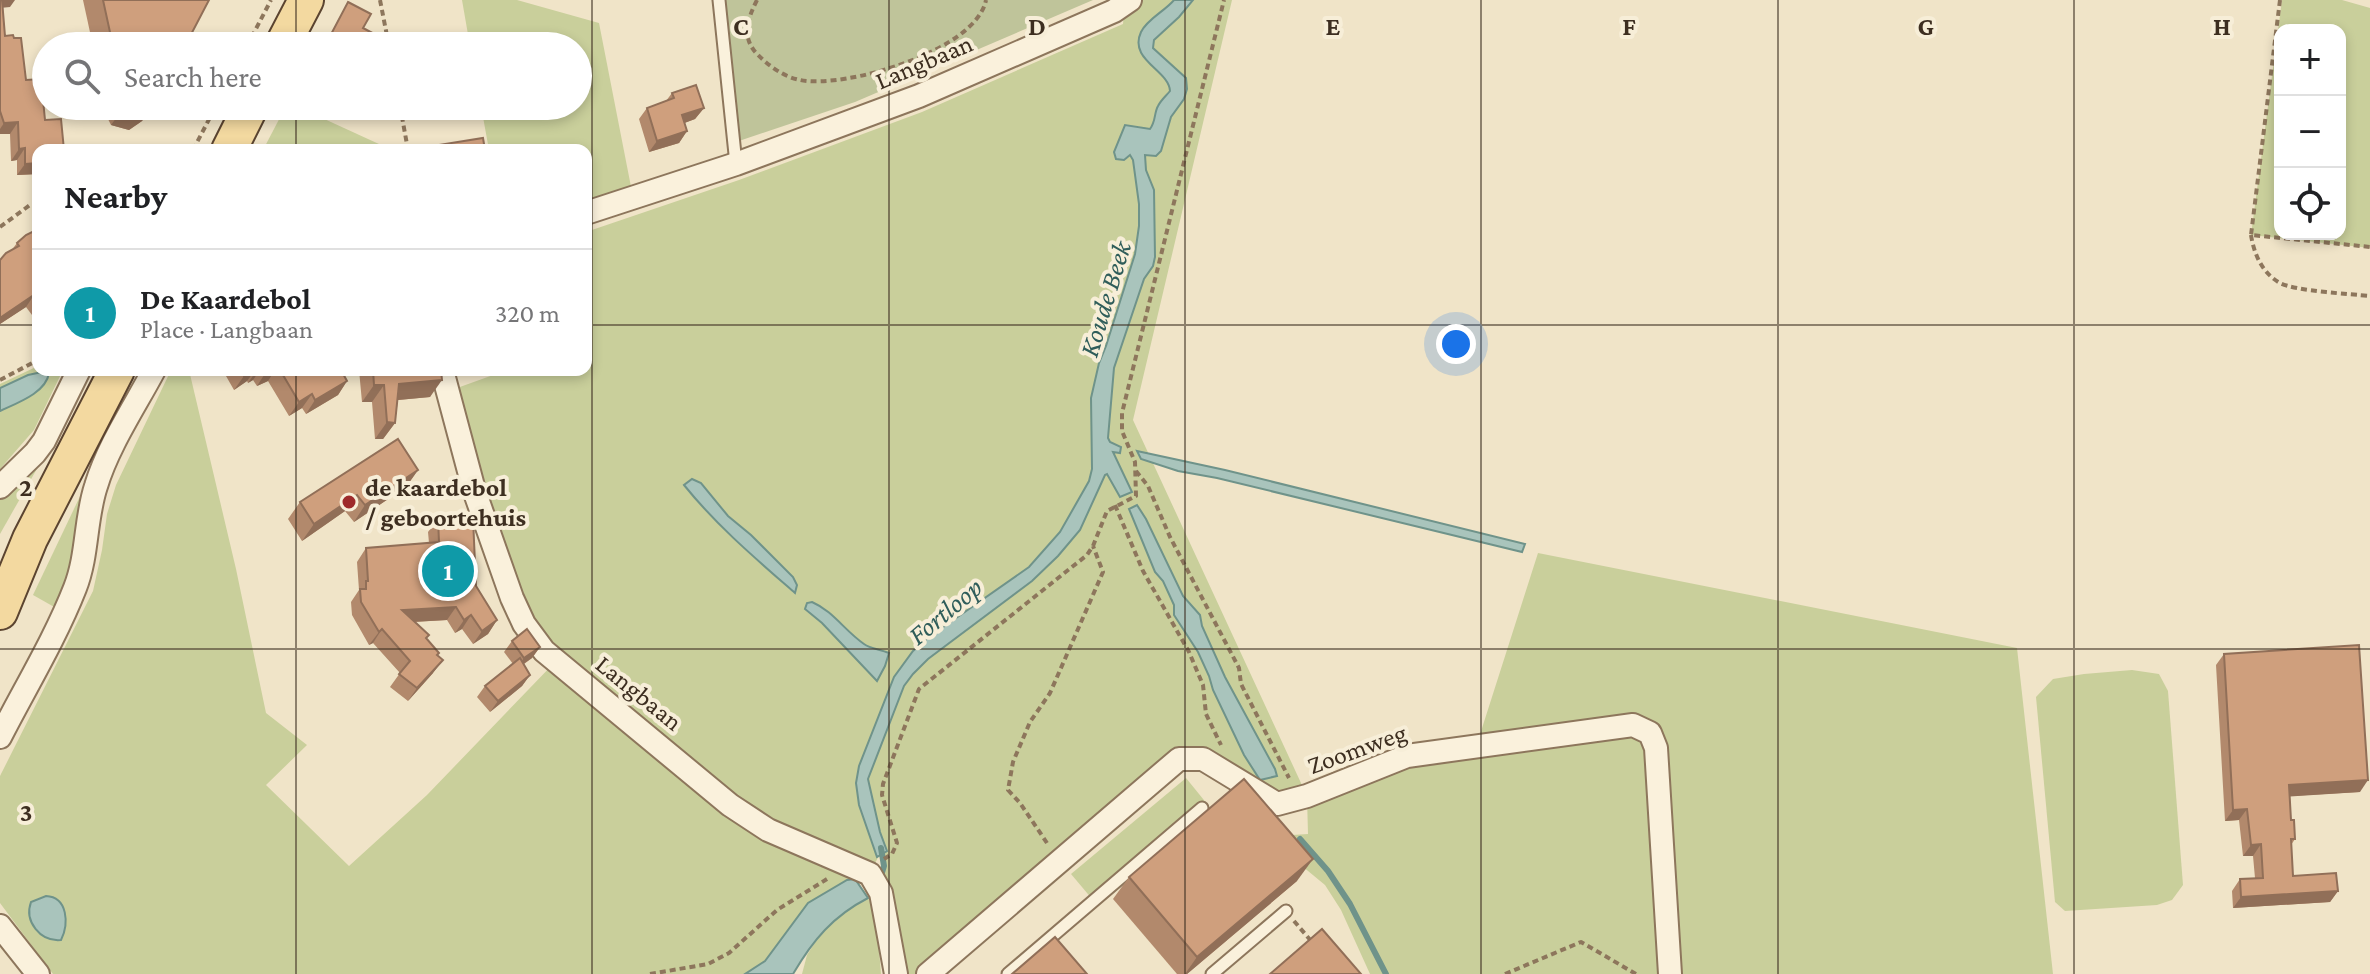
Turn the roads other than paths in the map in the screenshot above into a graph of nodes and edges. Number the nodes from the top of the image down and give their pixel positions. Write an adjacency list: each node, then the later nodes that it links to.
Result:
1 (306, 0): 4 (main road)
2 (719, 0): 7 (lane)
3 (1130, 0): 7 (street, Langbaan)
4 (289, 32)
5 (244, 120): 6 (main road)
6 (232, 144)
7 (736, 164): 8 (street, Langbaan)
8 (592, 211)
9 (76, 376): 13 (street)
10 (114, 376): 14 (main road)
11 (151, 376): 17 (street)
12 (444, 376): 22 (street, Langbaan)
13 (0, 487)
14 (30, 539): 15 (main road); 16 (main road)
15 (0, 579)
16 (0, 612)
17 (0, 737)
18 (1202, 808): 24 (lane)
19 (1286, 911): 25 (lane)
20 (0, 926): 21 (street)
21 (38, 974)
22 (896, 974)
23 (928, 974): 26 (street, Zoomweg)
24 (1008, 974)
25 (1212, 974)
26 (1670, 974)

